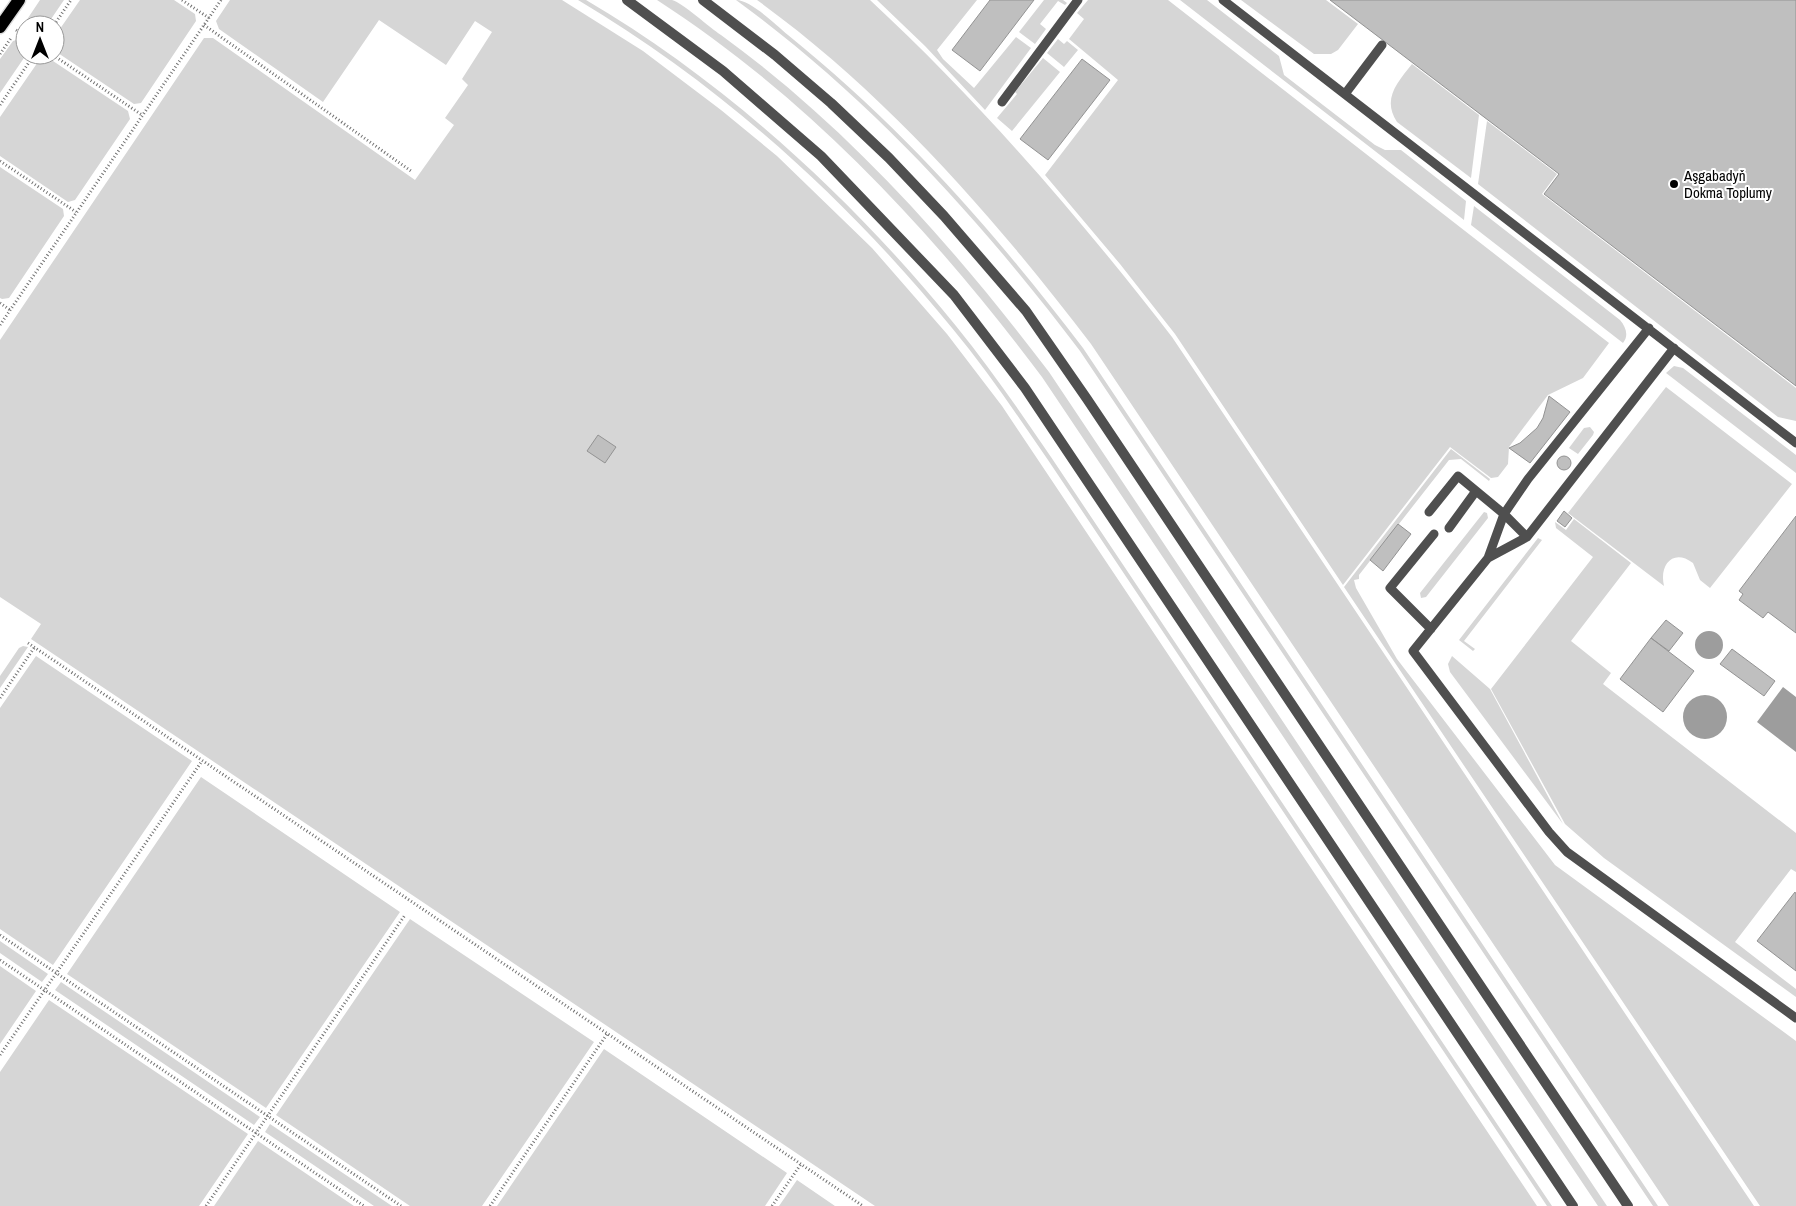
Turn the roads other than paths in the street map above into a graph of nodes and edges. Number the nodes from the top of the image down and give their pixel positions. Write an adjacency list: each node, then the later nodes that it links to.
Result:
1 (19, 0): 6 (main road)
2 (627, 0): 22 (street)
3 (703, 0): 23 (street)
4 (1078, 0): 9 (lane)
5 (1223, 0): 8 (lane)
6 (0, 27)
7 (1382, 45): 8 (lane)
8 (1345, 94): 10 (lane)
9 (1002, 102)
10 (1649, 328): 11 (lane); 15 (lane)
11 (1674, 348): 12 (lane); 18 (lane)
12 (1796, 443)
13 (1476, 491): 14 (lane); 15 (lane); 16 (lane)
14 (1429, 512)
15 (1504, 514): 18 (lane); 19 (lane)
16 (1449, 528)
17 (1434, 534): 20 (lane)
18 (1527, 537): 19 (lane)
19 (1488, 558): 20 (lane)
20 (1431, 629): 21 (lane)
21 (1796, 1018)
22 (1574, 1206)
23 (1628, 1206)

